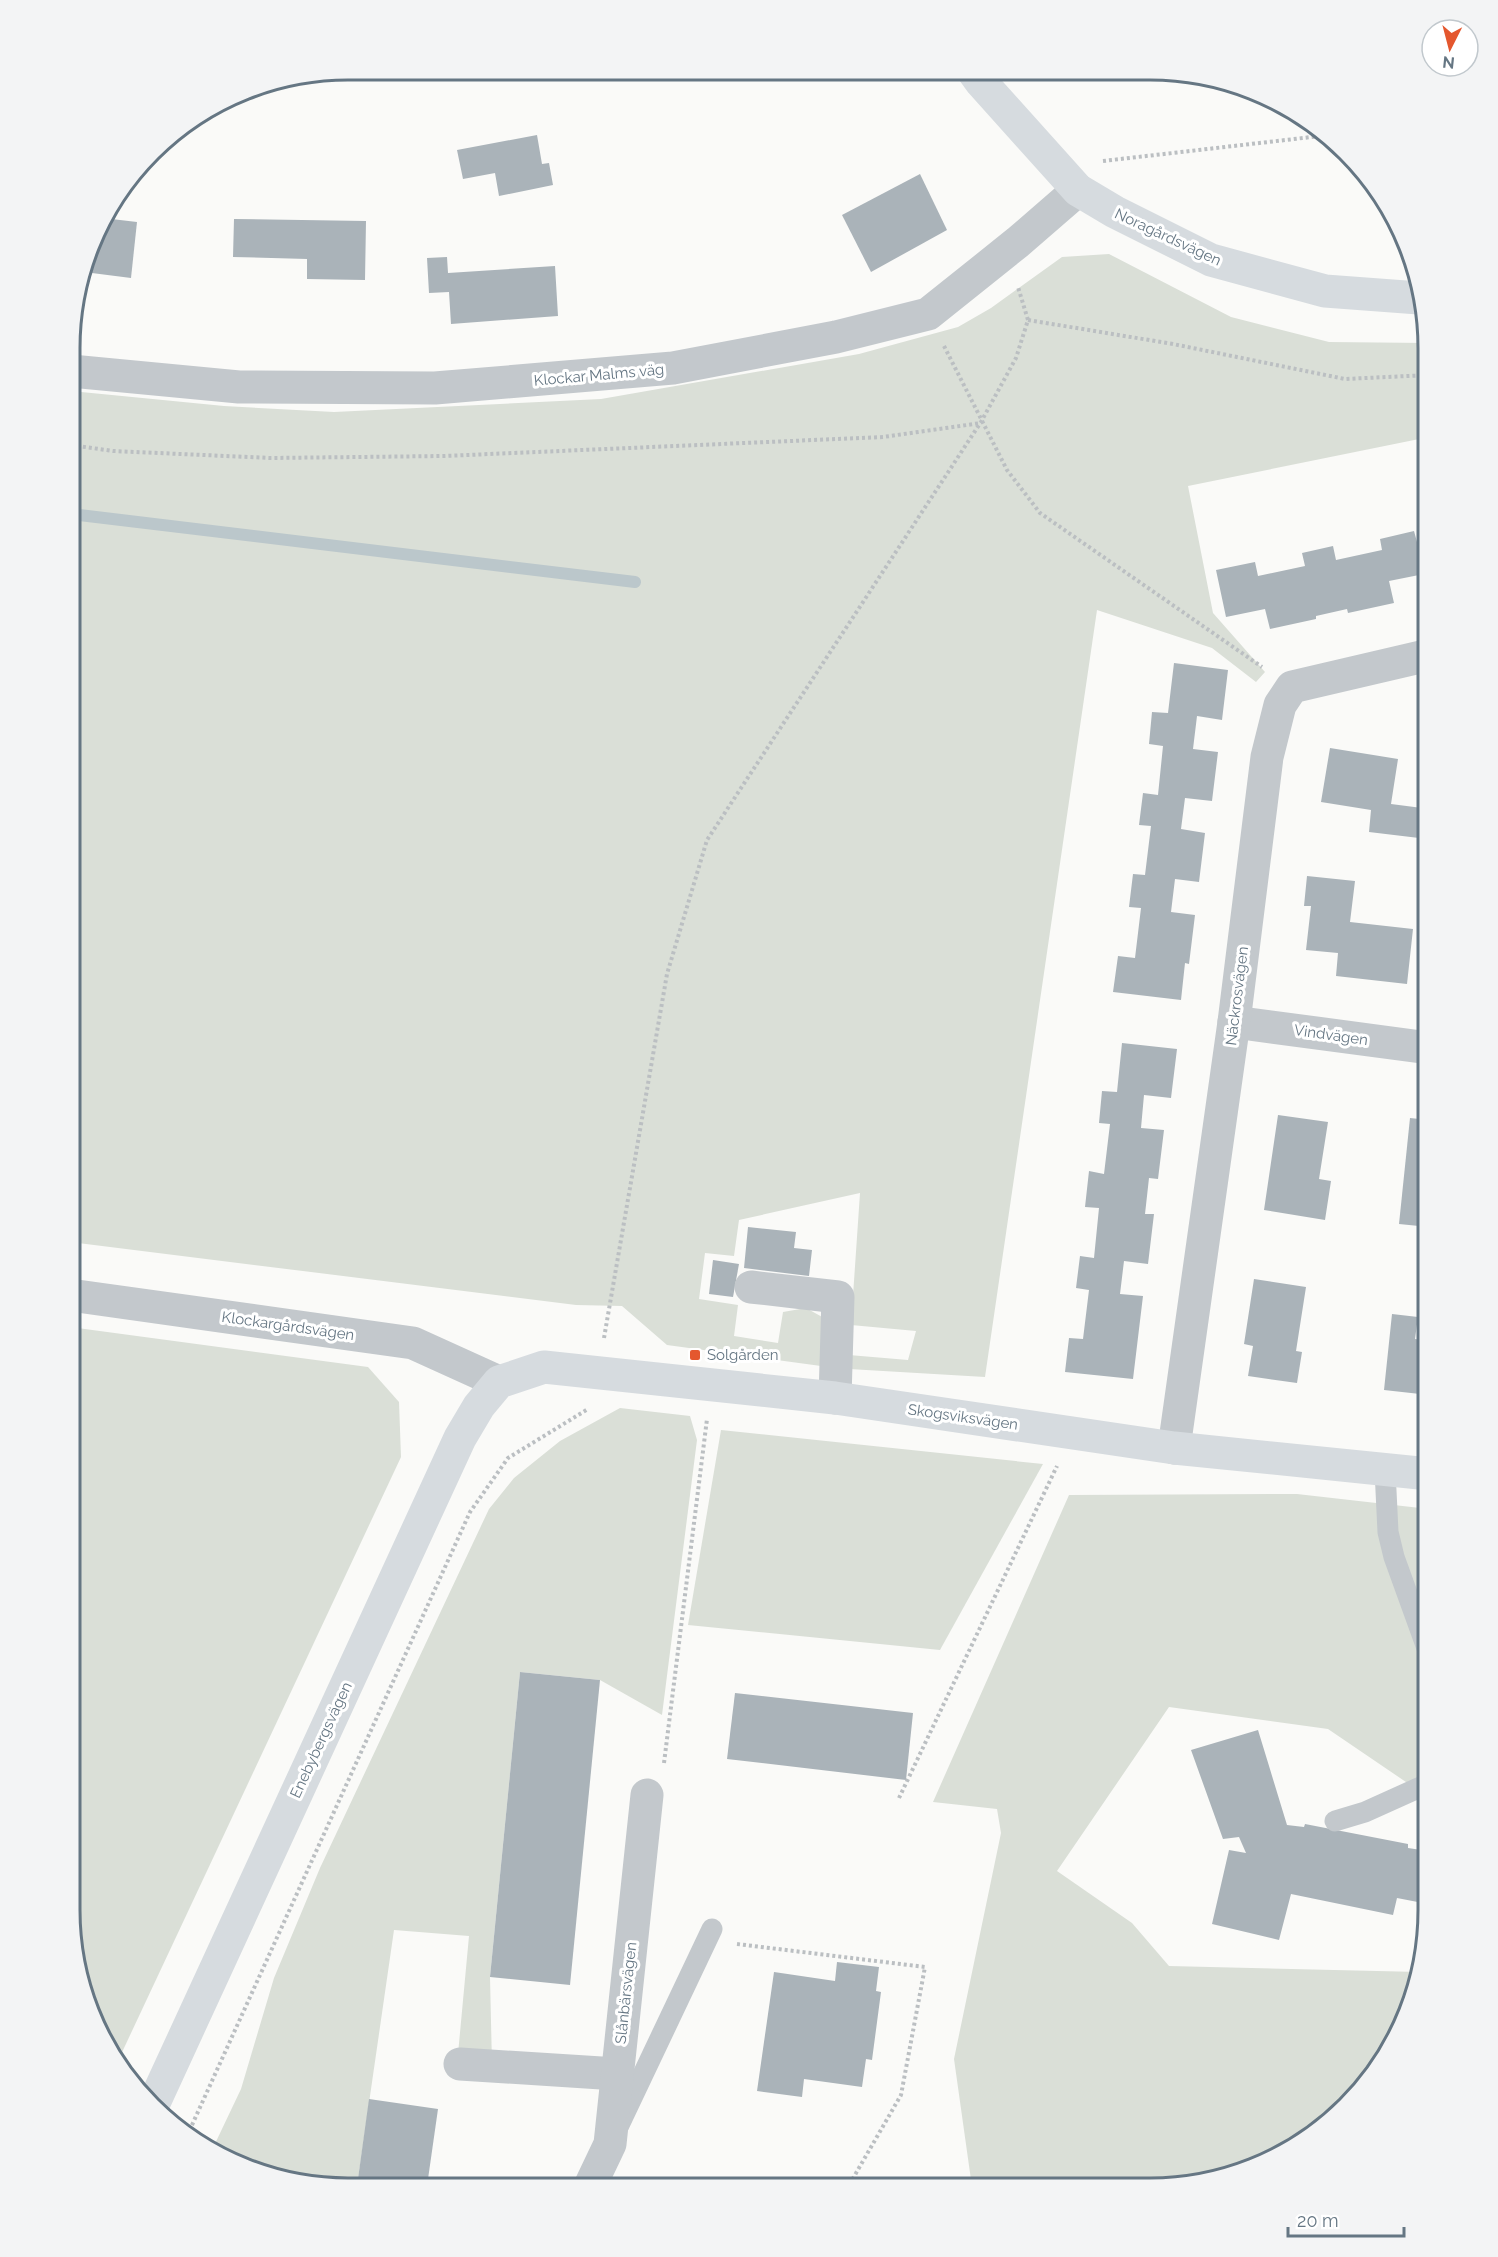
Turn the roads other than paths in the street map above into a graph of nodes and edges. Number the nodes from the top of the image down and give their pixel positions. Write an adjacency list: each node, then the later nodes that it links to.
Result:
1 (980, 80): 2 (street, Noragårdsvägen)
2 (1078, 190): 3 (street, Noragårdsvägen); 4 (street, Klockar Malms väg)
3 (1413, 298)
4 (80, 372)
5 (1418, 658): 6 (street, Näckrosvägen)
6 (1234, 1022): 7 (street, Vindvägen); 12 (street, Näckrosvägen)
7 (1418, 1047)
8 (751, 1287): 11 (street)
9 (80, 1296): 10 (street, Klockargårdsvägen)
10 (499, 1382): 11 (street, Skogsviksvägen); 22 (street, Enebybergsvägen)
11 (835, 1398): 12 (street, Skogsviksvägen)
12 (1174, 1448): 13 (street, Skogsviksvägen)
13 (1385, 1470): 14 (street, Skogsviksvägen); 15 (lane)
14 (1418, 1473)
15 (1418, 1623)
16 (1418, 1788): 18 (lane)
17 (647, 1795): 21 (street, Slånbärsvägen)
18 (1335, 1821)
19 (710, 1935): 23 (lane)
20 (459, 2064): 21 (street)
21 (617, 2074): 23 (street, Slånbärsvägen)
22 (157, 2097)
23 (610, 2144): 24 (street, Slånbärsvägen)
24 (594, 2178)

